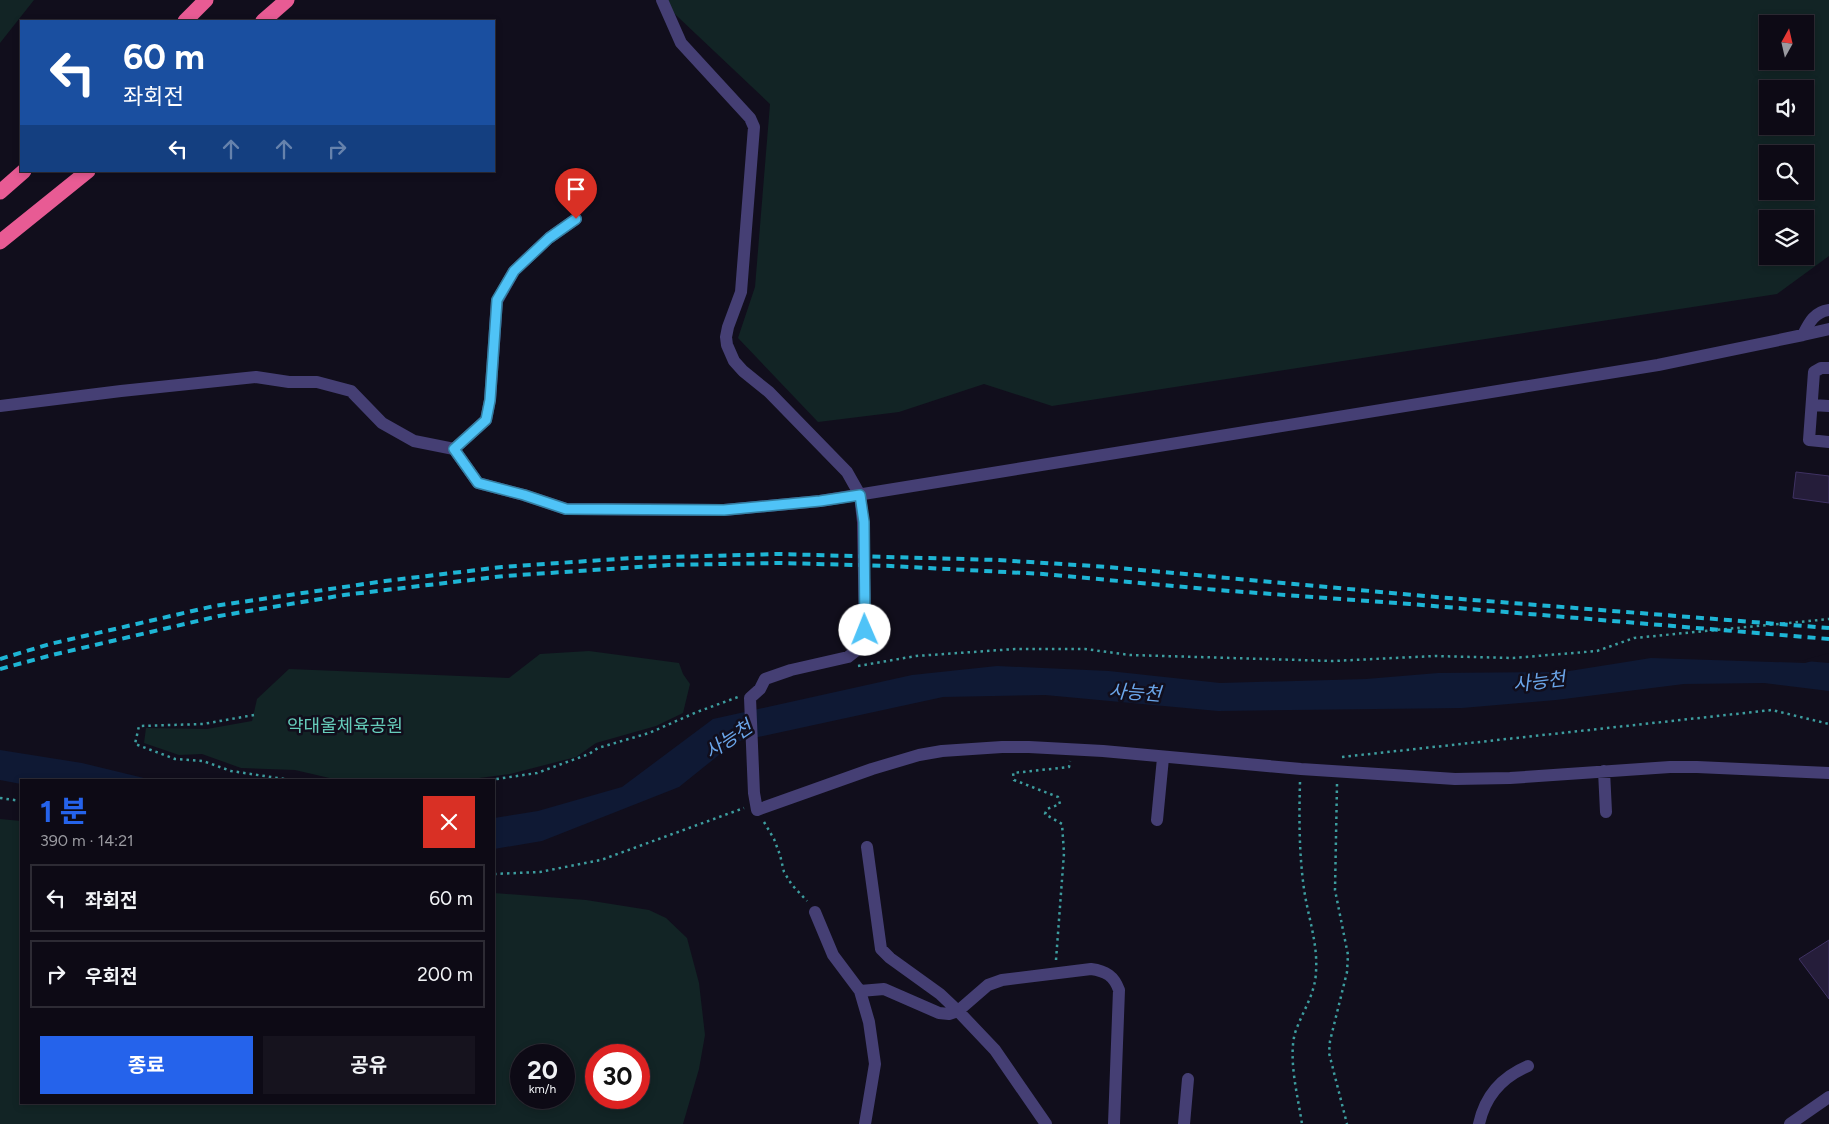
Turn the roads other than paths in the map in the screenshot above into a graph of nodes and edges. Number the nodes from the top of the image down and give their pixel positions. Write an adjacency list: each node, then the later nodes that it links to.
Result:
1 (206, 0): 4 (highway)
2 (287, 0): 5 (highway)
3 (662, 0): 20 (street)
4 (186, 20)
5 (264, 20)
6 (23, 172): 8 (highway)
7 (87, 172): 10 (highway)
8 (0, 192)
9 (576, 219): 19 (street)
10 (0, 242)
11 (1829, 310): 13 (street)
12 (1829, 328): 13 (street)
13 (1803, 336): 20 (street)
14 (1829, 368): 15 (street)
15 (1812, 405): 17 (street); 18 (street)
16 (0, 406): 19 (street)
17 (1829, 406)
18 (1829, 442)
19 (454, 449): 20 (street)
20 (860, 495): 21 (street)
21 (1163, 758): 22 (street); 25 (street)
22 (1604, 771): 23 (street); 24 (street)
23 (1829, 772)
24 (1606, 812)
25 (1157, 820)
26 (867, 848): 29 (street)
27 (814, 912): 28 (street)
28 (860, 991): 29 (street); 33 (street)
29 (958, 1010): 34 (street); 35 (street)
30 (1528, 1066): 37 (street)
31 (1188, 1079): 36 (street)
32 (1829, 1097): 38 (street)
33 (865, 1124)
34 (1046, 1124)
35 (1114, 1124)
36 (1184, 1124)
37 (1479, 1124)
38 (1790, 1124)

